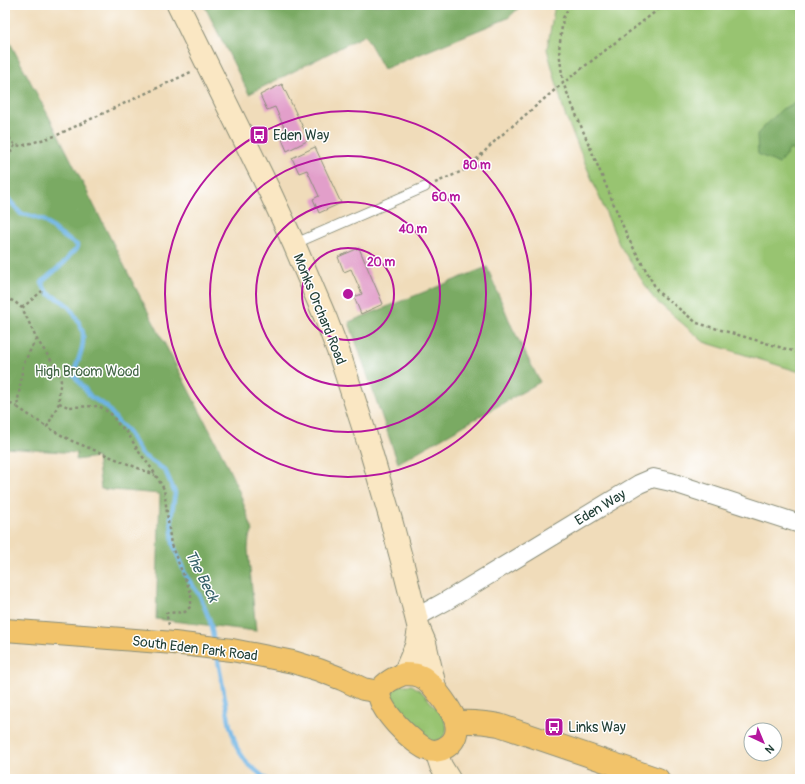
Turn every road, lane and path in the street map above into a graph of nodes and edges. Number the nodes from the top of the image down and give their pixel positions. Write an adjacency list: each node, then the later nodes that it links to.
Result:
1 (178, 5): 4 (street, Monks Orchard Road)
2 (570, 5): 5 (path)
3 (664, 5): 5 (path)
4 (208, 64): 7 (path); 10 (street, Monks Orchard Road)
5 (563, 83): 9 (path); 15 (path)
6 (5, 133): 7 (path)
7 (15, 145): 8 (path)
8 (5, 156)
9 (425, 187): 10 (lane)
10 (294, 244): 22 (street, Monks Orchard Road)
11 (42, 291): 13 (path)
12 (5, 297): 13 (path)
13 (22, 308): 14 (path)
14 (36, 338): 17 (path); 18 (path)
15 (800, 353)
16 (5, 400): 18 (path)
17 (59, 403): 19 (path); 20 (path)
18 (18, 407): 19 (path)
19 (47, 427): 20 (path)
20 (155, 475): 24 (path)
21 (800, 524): 22 (street, Eden Way)
22 (418, 623): 25 (street, Monks Orchard Road); 26 (street, Monks Orchard Road)
23 (5, 630): 24 (main road, South Eden Park Road)
24 (174, 643): 27 (main road, South Eden Park Road)
25 (404, 674): 26 (main road); 27 (main road)
26 (435, 688): 28 (main road)
27 (380, 692): 29 (main road)
28 (456, 722): 29 (main road); 31 (main road)
29 (436, 751): 30 (street)
30 (449, 779)
31 (658, 779)

